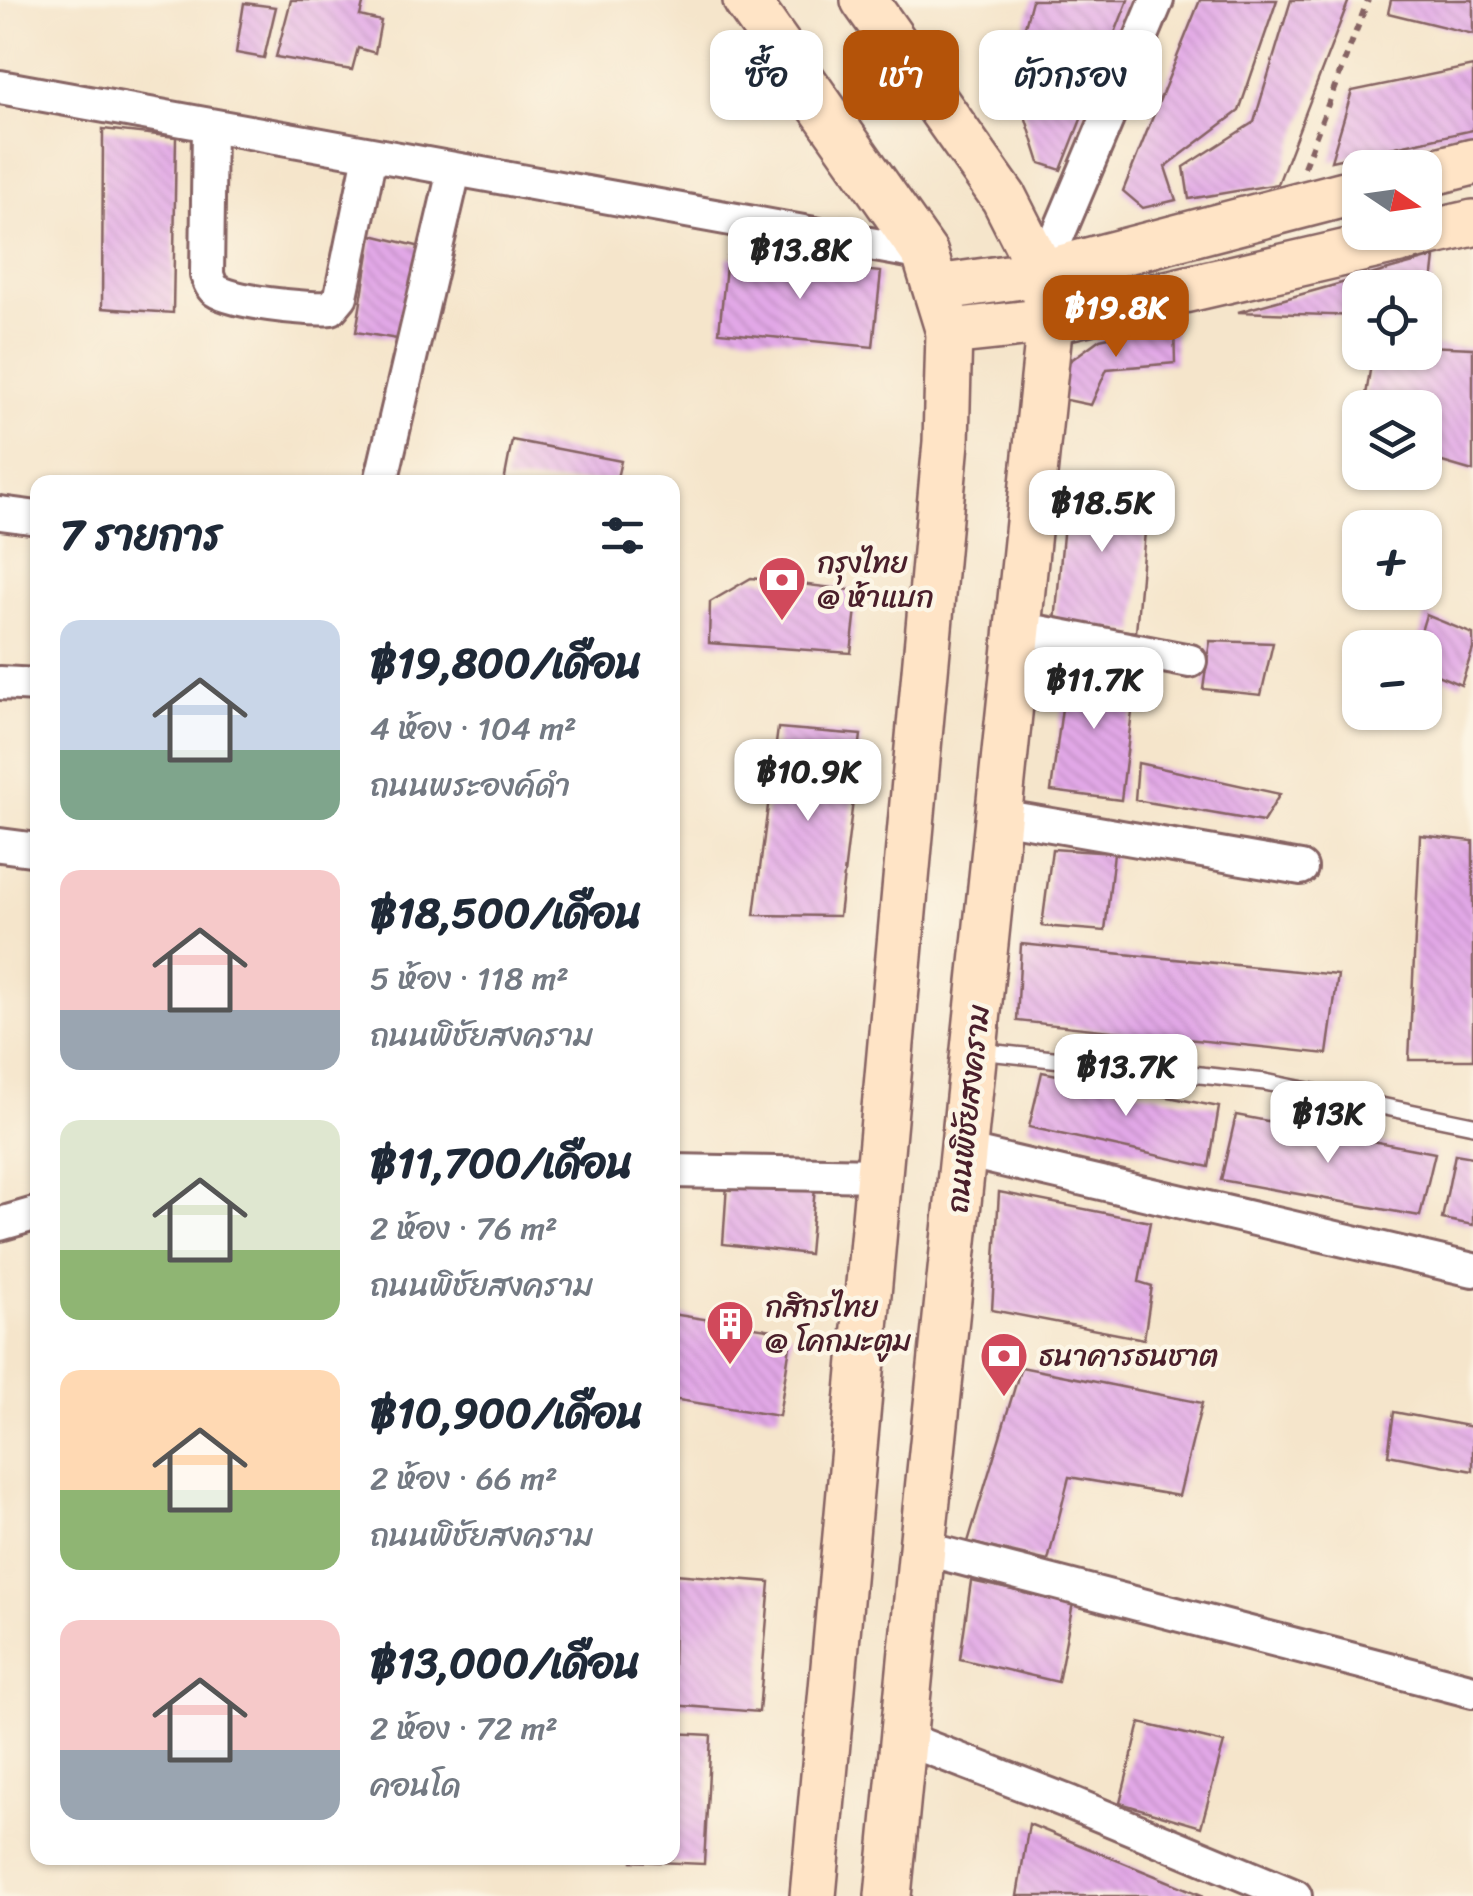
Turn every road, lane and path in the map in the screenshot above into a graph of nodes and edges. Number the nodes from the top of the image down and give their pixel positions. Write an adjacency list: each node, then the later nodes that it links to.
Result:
1 (864, 0): 15 (main road, ถนนพิชัยสงคราม)
2 (1157, 0): 15 (street)
3 (1368, 0): 12 (path)
4 (755, 3): 14 (main road)
5 (0, 88): 6 (street)
6 (209, 126): 7 (street); 7 (street)
7 (370, 155): 10 (street)
8 (1473, 162): 9 (main road)
9 (1442, 170)
10 (454, 171): 14 (street); 18 (street)
11 (1342, 194): 12 (main road)
12 (1288, 208): 15 (main road)
13 (1473, 224): 16 (main road)
14 (931, 271): 15 (main road); 17 (main road)
15 (1042, 273): 16 (main road, ถนนพิชัยสงคราม)
16 (1050, 321): 17 (main road); 21 (main road, ถนนพิชัยสงคราม)
17 (948, 332): 33 (main road)
18 (383, 475)
19 (0, 513): 20 (street)
20 (30, 517)
21 (1018, 628): 22 (street); 25 (main road, ถนนพิชัยสงคราม)
22 (1190, 661)
23 (0, 682): 24 (street)
24 (30, 684)
25 (999, 816): 28 (street); 29 (main road, ถนนพิชัยสงคราม)
26 (0, 845): 27 (street)
27 (30, 849)
28 (1301, 868)
29 (974, 1051): 30 (lane); 31 (main road, ถนนพิชัยสงคราม)
30 (1473, 1125)
31 (964, 1152): 36 (street); 37 (main road, ถนนพิชัยสงคราม)
32 (680, 1172): 33 (street)
33 (878, 1175): 40 (main road)
34 (30, 1215): 35 (street)
35 (0, 1224)
36 (1473, 1270)
37 (922, 1548): 38 (street); 39 (main road, ถนนพิชัยสงคราม)
38 (1473, 1691)
39 (904, 1738): 41 (main road, ถนนพิชัยสงคราม); 42 (street)
40 (813, 1896)
41 (888, 1896)
42 (1294, 1896)

